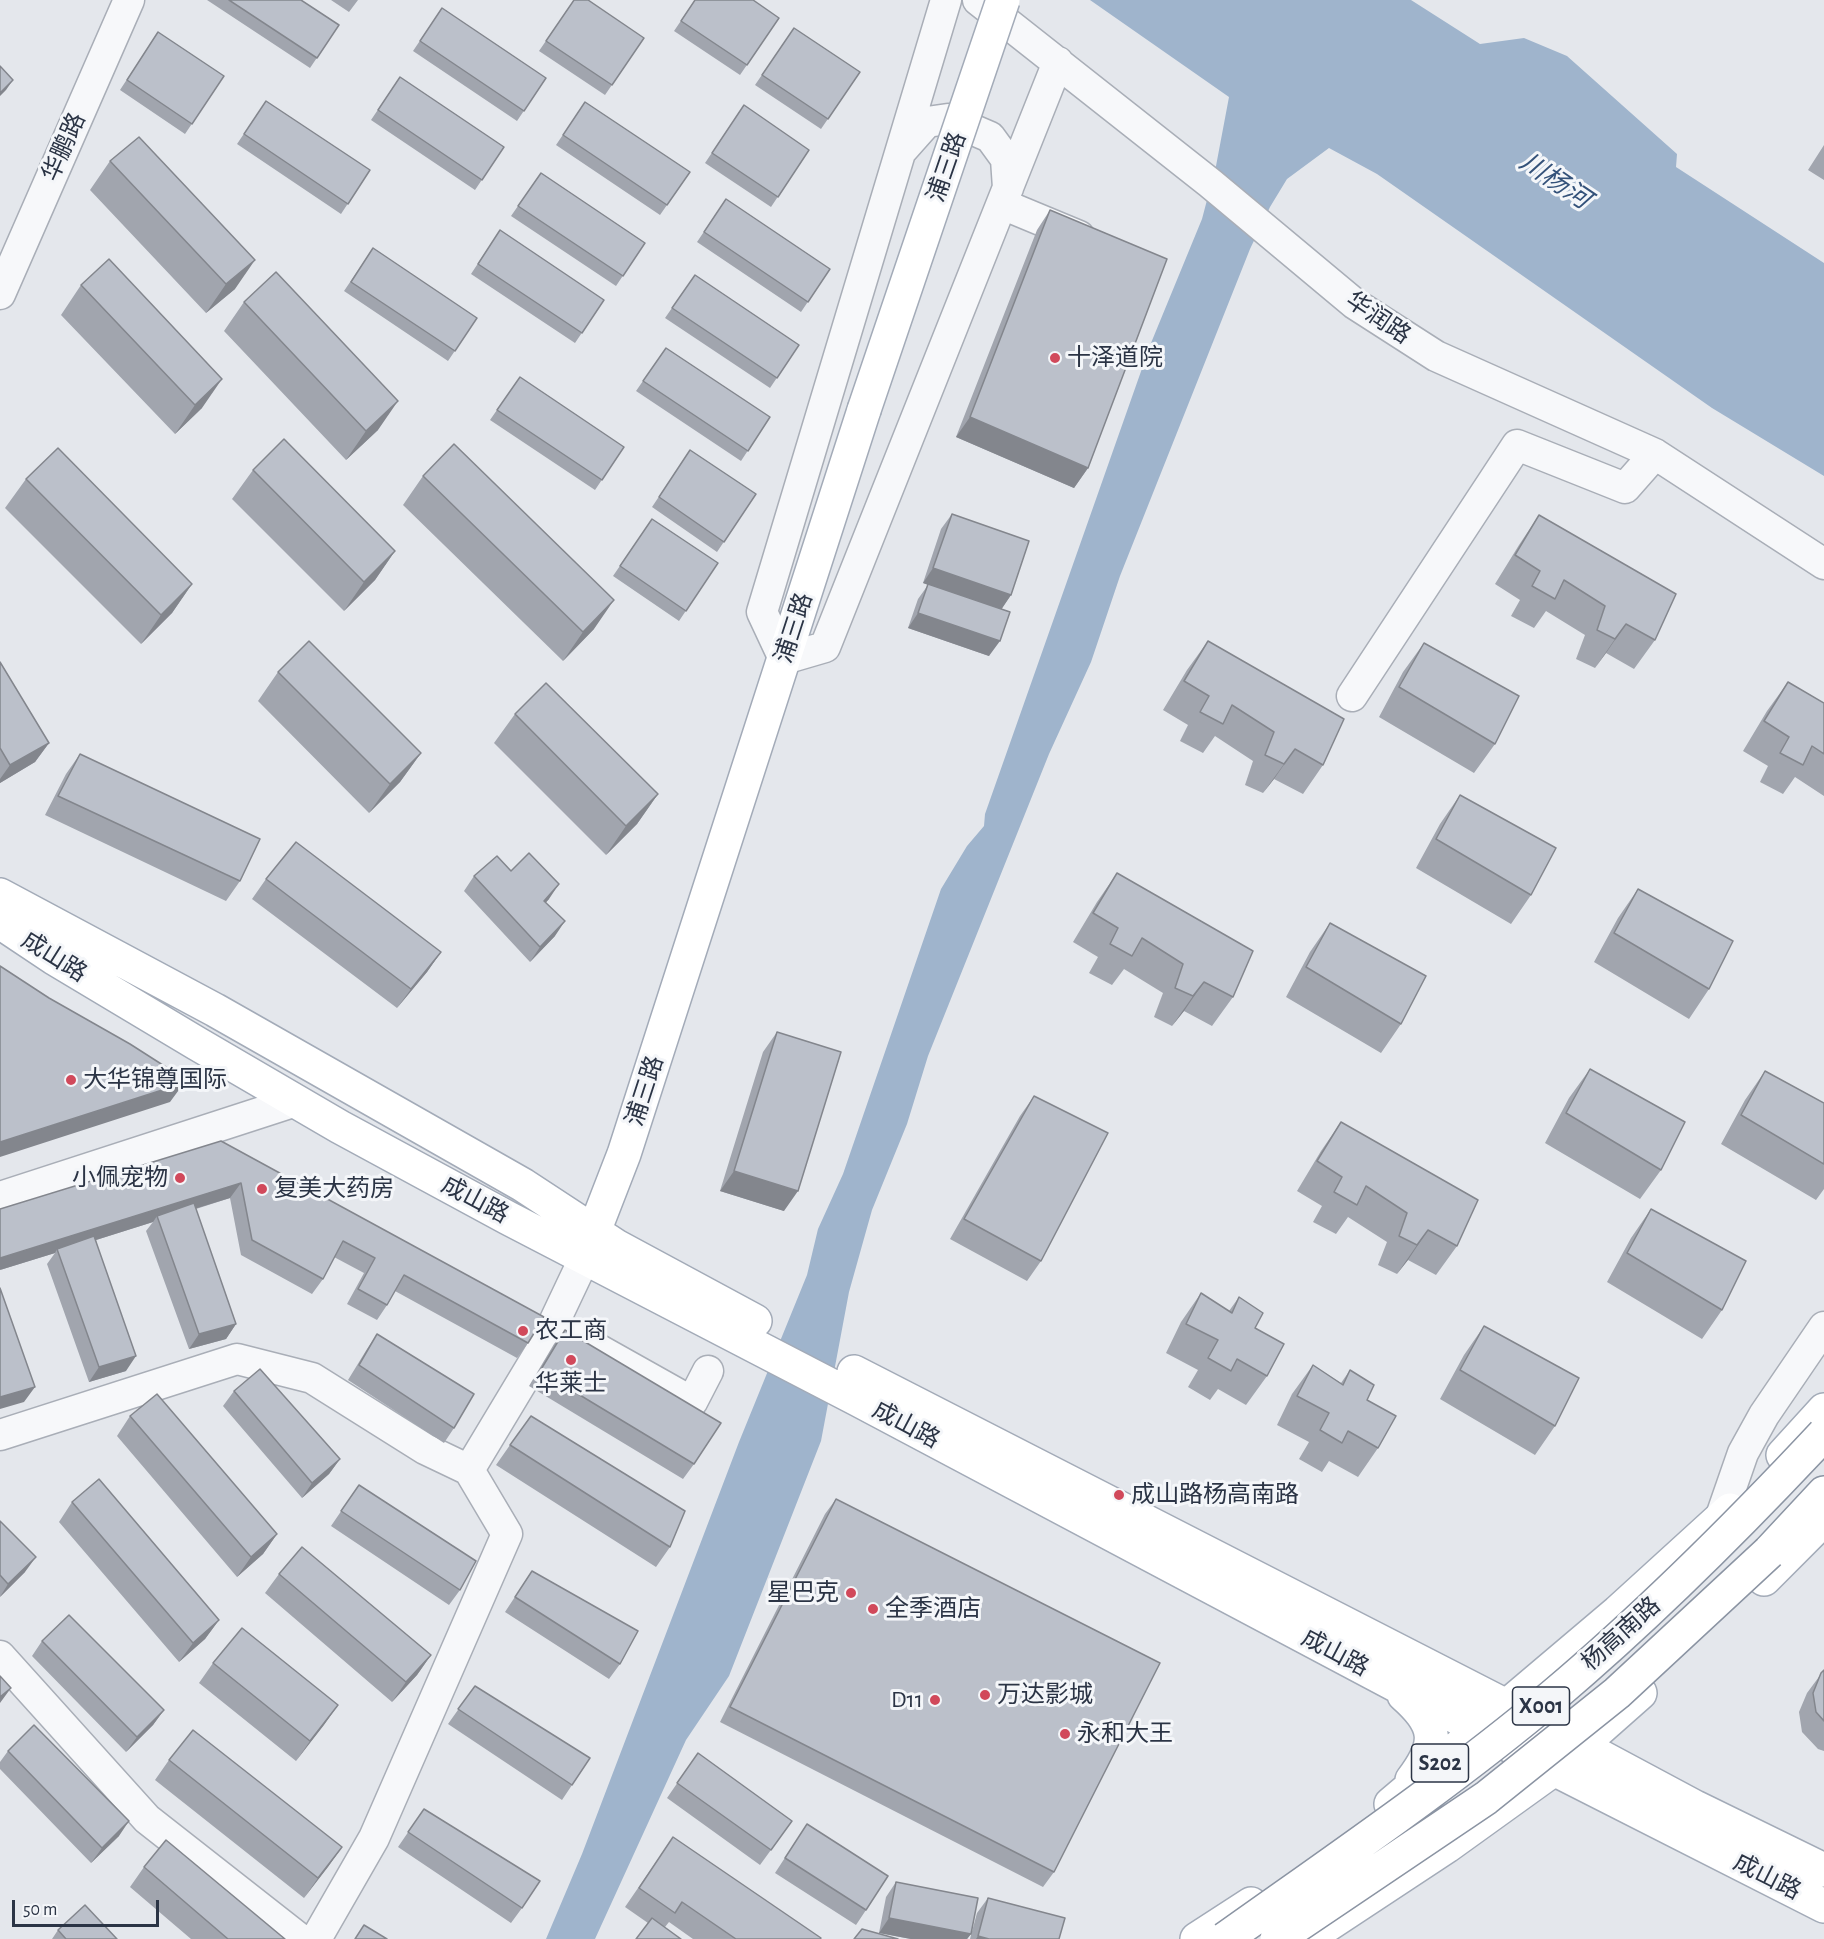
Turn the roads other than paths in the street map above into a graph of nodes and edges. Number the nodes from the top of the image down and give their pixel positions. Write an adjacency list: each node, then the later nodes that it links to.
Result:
1 (129, 0): 9 (street, 华鹏路)
2 (946, 0): 6 (street)
3 (978, 0): 5 (street, 华润路)
4 (1003, 0): 12 (main road, 浦三路, bridge)
5 (1058, 62): 7 (street); 10 (street, 华润路)
6 (901, 152): 7 (street); 12 (street)
7 (1005, 196): 8 (street); 12 (street)
8 (1101, 244)
9 (0, 294)
10 (1655, 454): 11 (street, 华润路); 13 (street)
11 (1824, 564)
12 (784, 659): 18 (main road, 浦三路)
13 (1352, 696)
14 (0, 895): 18 (main road, 成山路)
15 (0, 922): 16 (main road, 成山路)
16 (296, 1101): 17 (street); 18 (main road, 成山路)
17 (0, 1197)
18 (590, 1244): 19 (street); 22 (main road, 成山路)
19 (553, 1324): 21 (street); 26 (street)
20 (1824, 1327): 29 (street, 杨高南路)
21 (708, 1371)
22 (861, 1388): 31 (main road, 成山路); 32 (main road, 成山路)
23 (1824, 1410): 29 (main road, 杨高南路 / X001)
24 (1824, 1434): 42 (main road, 杨高南路 / X001, bridge)
25 (0, 1436): 26 (street)
26 (469, 1470): 40 (street)
27 (1824, 1493): 43 (main road, 杨高南路 / X001, bridge)
28 (1824, 1519): 34 (main road, X001)
29 (1719, 1522): 32 (main road, 杨高南路 / X001)
30 (0, 1656): 39 (street)
31 (1391, 1683): 33 (main road, 成山路); 36 (main road)
32 (1508, 1707): 33 (main road, 杨高南路 / S202); 34 (main road, 成山路)
33 (1480, 1730): 35 (main road, 成山路); 36 (main road, 杨高南路 / S202)
34 (1580, 1746): 35 (main road); 37 (main road, 成山路)
35 (1554, 1769): 38 (main road, 成山路); 44 (main road)
36 (1400, 1796): 41 (main road, 杨高南路)
37 (1824, 1870)
38 (1824, 1906)
39 (300, 1939)
40 (316, 1939)
41 (1197, 1939)
42 (1225, 1939)
43 (1277, 1939)
44 (1306, 1939)

